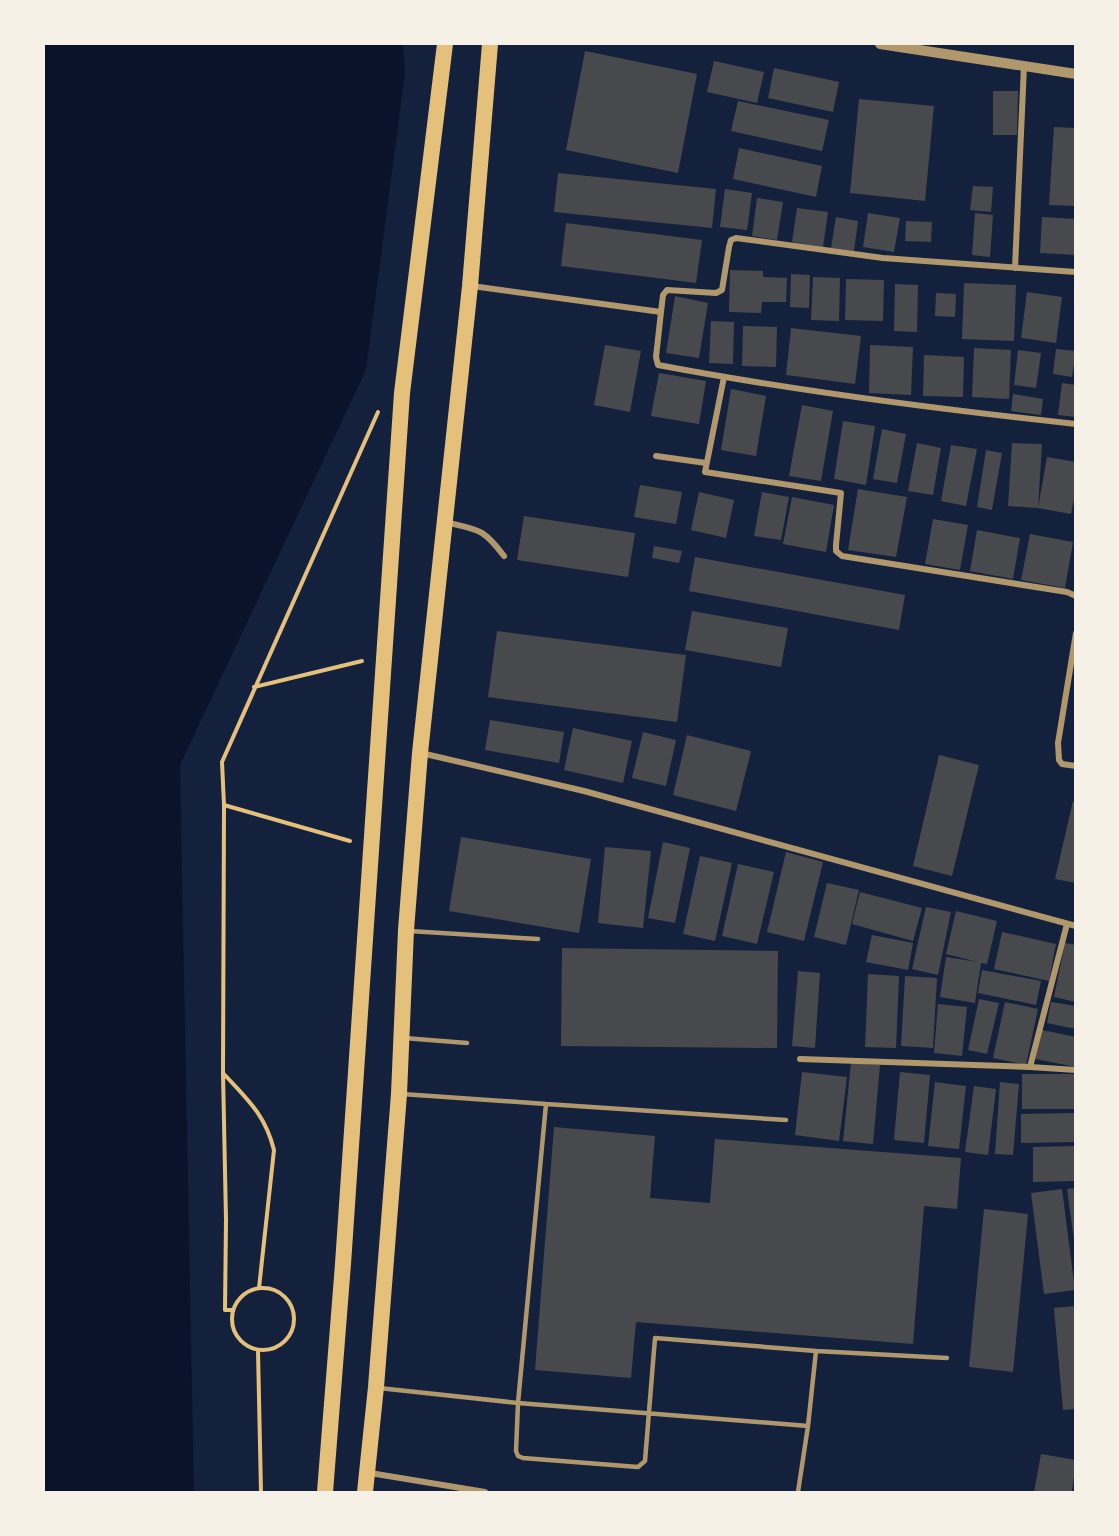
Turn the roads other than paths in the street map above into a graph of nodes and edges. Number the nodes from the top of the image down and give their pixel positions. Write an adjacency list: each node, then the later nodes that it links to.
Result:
1 (446, 44): 39 (highway)
2 (490, 44): 8 (highway)
3 (880, 44): 4 (street)
4 (1024, 66): 5 (street); 6 (street)
5 (1076, 74)
6 (1015, 268): 7 (street); 9 (street)
7 (1076, 272)
8 (470, 286): 9 (street); 14 (highway)
9 (661, 312): 10 (street)
10 (724, 377): 11 (street); 13 (street)
11 (1076, 424)
12 (656, 456): 13 (street)
13 (706, 463): 16 (street)
14 (444, 521): 15 (street); 18 (highway)
15 (504, 556)
16 (1076, 596)
17 (1076, 633): 19 (street)
18 (420, 753): 20 (street); 22 (highway)
19 (1076, 766)
20 (1067, 924): 21 (street); 27 (street)
21 (1076, 926)
22 (406, 930): 23 (lane); 24 (highway)
23 (538, 939)
24 (402, 1038): 25 (lane); 29 (highway)
25 (467, 1042)
26 (800, 1059): 27 (street)
27 (1030, 1067): 28 (street)
28 (1076, 1070)
29 (399, 1094): 30 (lane); 34 (highway)
30 (546, 1104): 31 (lane); 35 (lane)
31 (786, 1120)
32 (816, 1351): 33 (lane); 36 (lane); 37 (lane)
33 (947, 1358)
34 (376, 1387): 35 (lane); 38 (highway)
35 (518, 1403): 36 (lane); 36 (lane)
36 (649, 1413): 37 (lane)
37 (808, 1426): 42 (lane)
38 (366, 1472): 40 (highway); 41 (street)
39 (325, 1492)
40 (365, 1492)
41 (484, 1492)
42 (798, 1492)

